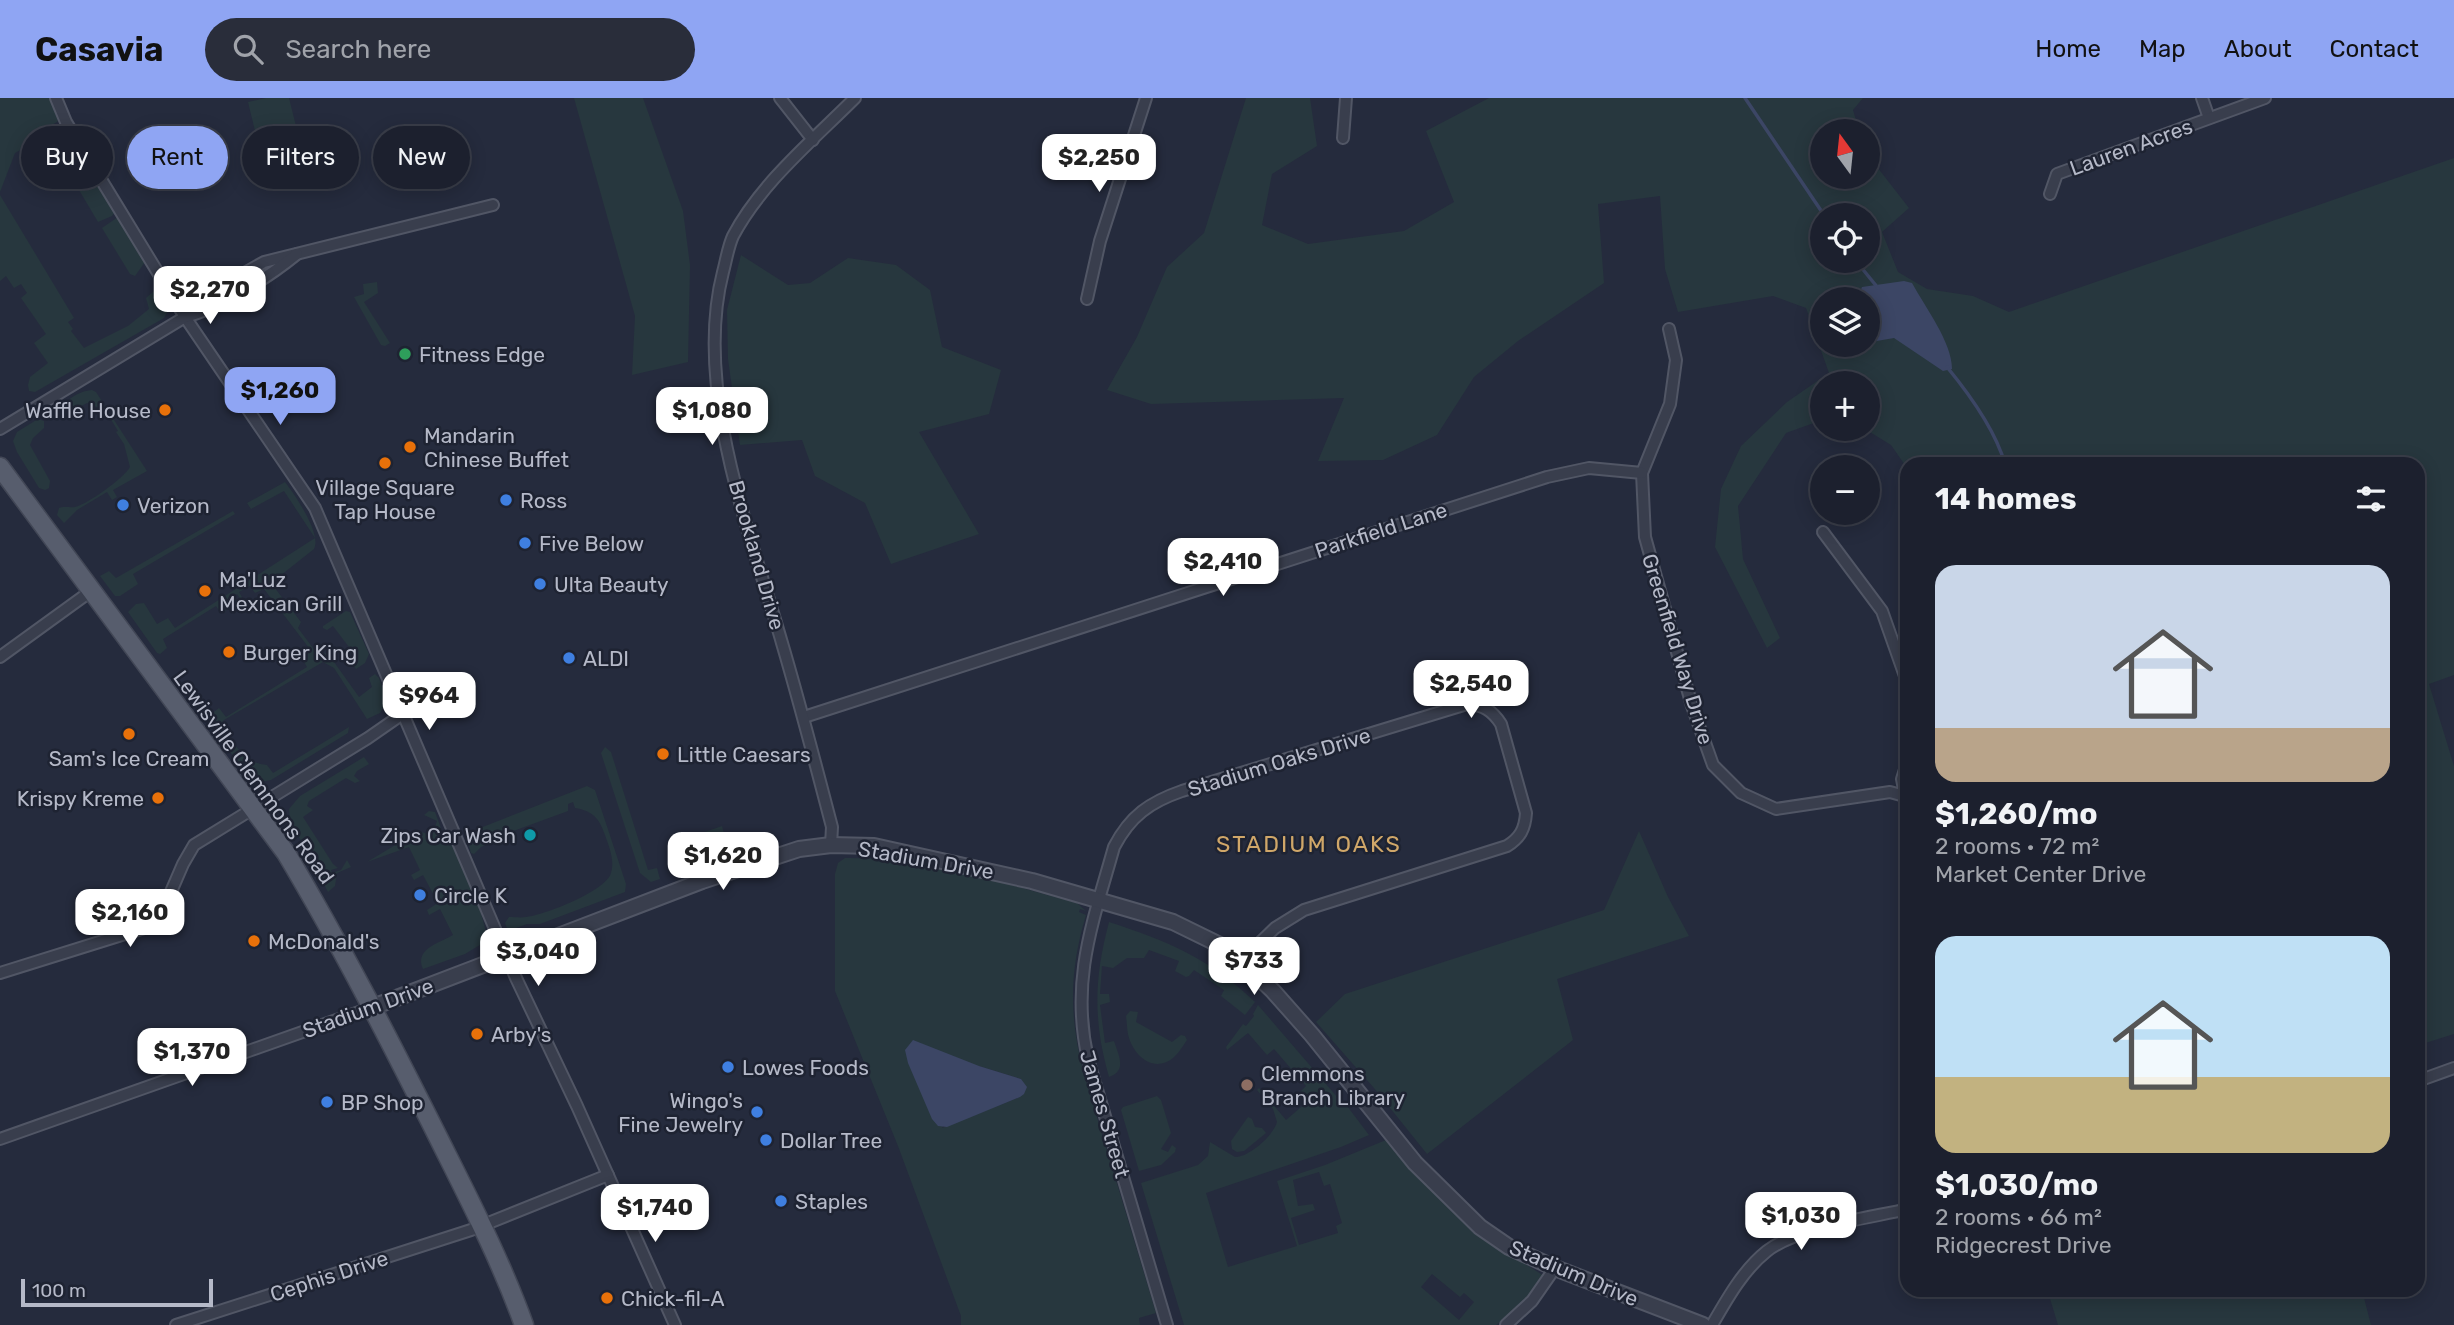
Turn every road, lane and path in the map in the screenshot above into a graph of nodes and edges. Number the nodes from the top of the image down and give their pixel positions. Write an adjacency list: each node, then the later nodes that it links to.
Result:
1 (56, 98): 14 (street)
2 (780, 98): 10 (street)
3 (855, 98): 10 (street, Brookland Drive)
4 (1146, 98): 13 (street)
5 (1346, 98): 9 (street)
6 (2202, 98): 8 (street)
7 (2265, 98): 8 (street, Lauren Acres)
8 (2208, 118): 11 (street, Lauren Acres)
9 (1343, 138)
10 (813, 140): 24 (street, Brookland Drive)
11 (2050, 194)
12 (493, 205): 14 (street)
13 (1087, 299)
14 (185, 317): 16 (street); 23 (street)
15 (1669, 328): 18 (street, Greenfield Way Drive)
16 (0, 429)
17 (0, 467): 20 (main road, Lewisville Clemmons Road)
18 (1642, 473): 24 (street, Parkfield Lane); 25 (street, Greenfield Way Drive)
19 (1823, 532): 22 (street)
20 (91, 591): 21 (street); 26 (main road, Lewisville Clemmons Road)
21 (0, 656)
22 (1900, 662)
23 (404, 713): 26 (street); 29 (street)
24 (804, 717): 27 (street, Brookland Drive)
25 (1900, 794)
26 (253, 807): 31 (street); 32 (main road, Lewisville Clemmons Road)
27 (831, 845): 28 (street, Stadium Drive); 29 (street, Stadium Drive)
28 (1100, 899): 30 (street, Stadium Drive); 30 (street, Stadium Oaks Drive); 43 (street, James Street)
29 (507, 956): 32 (street, Stadium Drive); 36 (street)
30 (1241, 961): 39 (street, Stadium Drive)
31 (0, 973)
32 (373, 1007): 35 (street, Stadium Drive); 38 (main road, Lewisville Clemmons Road)
33 (2454, 1068): 34 (street)
34 (2425, 1078)
35 (0, 1139)
36 (608, 1175): 38 (street, Cephis Drive); 42 (street)
37 (1900, 1211): 46 (street)
38 (482, 1226): 40 (street, Cephis Drive); 41 (main road, Lewisville Clemmons Road)
39 (1555, 1268): 44 (street); 45 (street, Stadium Drive)
40 (176, 1325)
41 (524, 1325)
42 (675, 1325)
43 (1167, 1325)
44 (1506, 1325)
45 (1703, 1325)
46 (1712, 1325)

